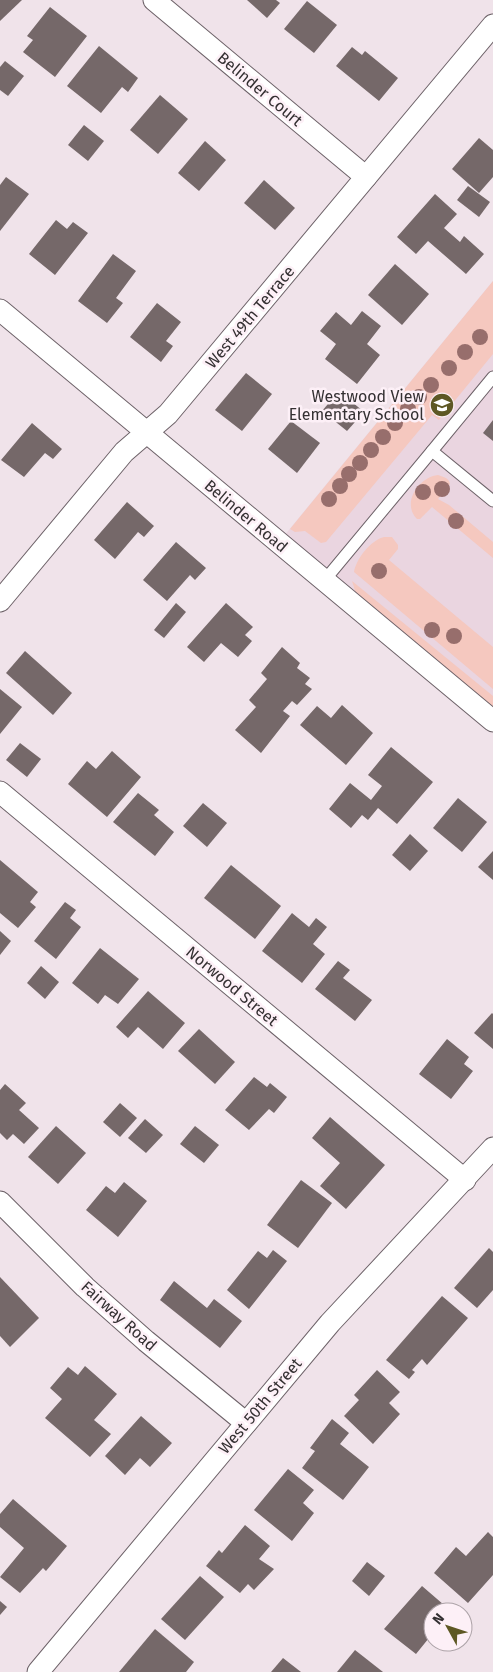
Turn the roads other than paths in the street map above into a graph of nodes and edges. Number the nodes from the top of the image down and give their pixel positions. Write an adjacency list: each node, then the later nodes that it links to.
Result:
1 (154, 0): 3 (street, Belinder Court)
2 (493, 25): 3 (street, West 49th Terrace)
3 (366, 177): 6 (street, West 49th Terrace)
4 (0, 310): 6 (street, Belinder Road)
5 (493, 377): 7 (lane)
6 (146, 433): 9 (street, Belinder Road); 10 (street, West 49th Terrace)
7 (432, 451): 8 (lane); 9 (lane)
8 (493, 501)
9 (324, 581): 11 (street, Belinder Road)
10 (0, 601)
11 (493, 721)
12 (0, 792): 14 (street, Norwood Street)
13 (493, 1148): 14 (street, West 50th Street)
14 (465, 1180): 16 (street, West 50th Street)
15 (0, 1202): 16 (street, Fairway Road)
16 (246, 1423): 17 (street, West 50th Street)
17 (38, 1672)

